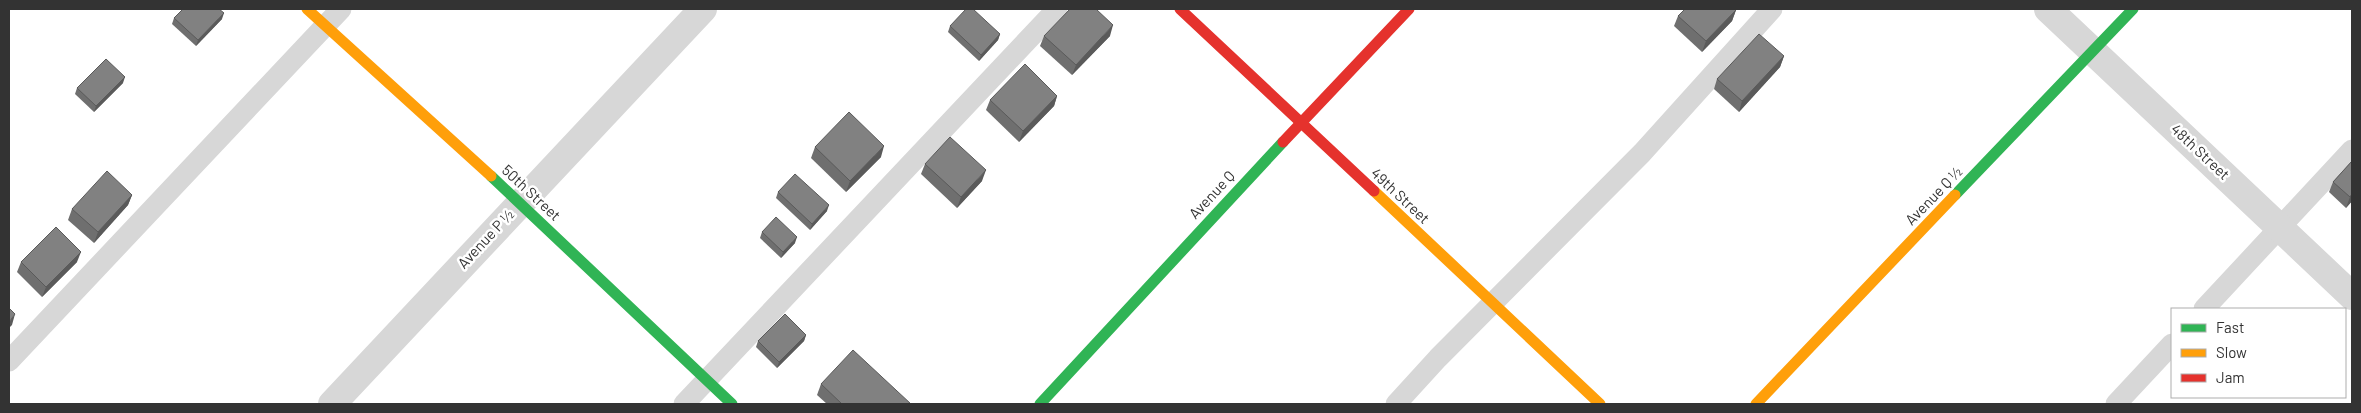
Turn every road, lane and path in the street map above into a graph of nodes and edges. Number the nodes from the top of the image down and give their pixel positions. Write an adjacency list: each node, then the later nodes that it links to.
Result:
1 (307, 9): 10 (street, 50th Street)
2 (341, 9): 10 (lane)
3 (703, 9): 14 (street, Avenue P ½)
4 (1057, 9): 21 (lane)
5 (1180, 9): 12 (street, 49th Street)
6 (1409, 9): 12 (street, Avenue Q)
7 (1772, 9): 17 (lane)
8 (2048, 9): 11 (street, 48th Street)
9 (2134, 9): 11 (street, Avenue Q ½)
10 (325, 26): 14 (street, 50th Street); 20 (lane)
11 (2094, 51): 15 (street, 48th Street); 28 (street, Avenue Q ½)
12 (1301, 122): 17 (street, 49th Street); 25 (street, Avenue Q)
13 (2352, 150): 15 (lane)
14 (520, 202): 21 (street, 50th Street); 22 (street, Avenue P ½)
15 (2280, 228): 16 (street, 48th Street); 18 (lane)
16 (2352, 296)
17 (1493, 303): 26 (lane); 27 (street, 49th Street)
18 (2205, 308)
19 (2171, 345): 29 (lane)
20 (9, 361)
21 (707, 381): 23 (lane); 24 (street, 50th Street)
22 (332, 404)
23 (684, 404)
24 (732, 404)
25 (1040, 404)
26 (1396, 404)
27 (1600, 404)
28 (1756, 404)
29 (2116, 404)

